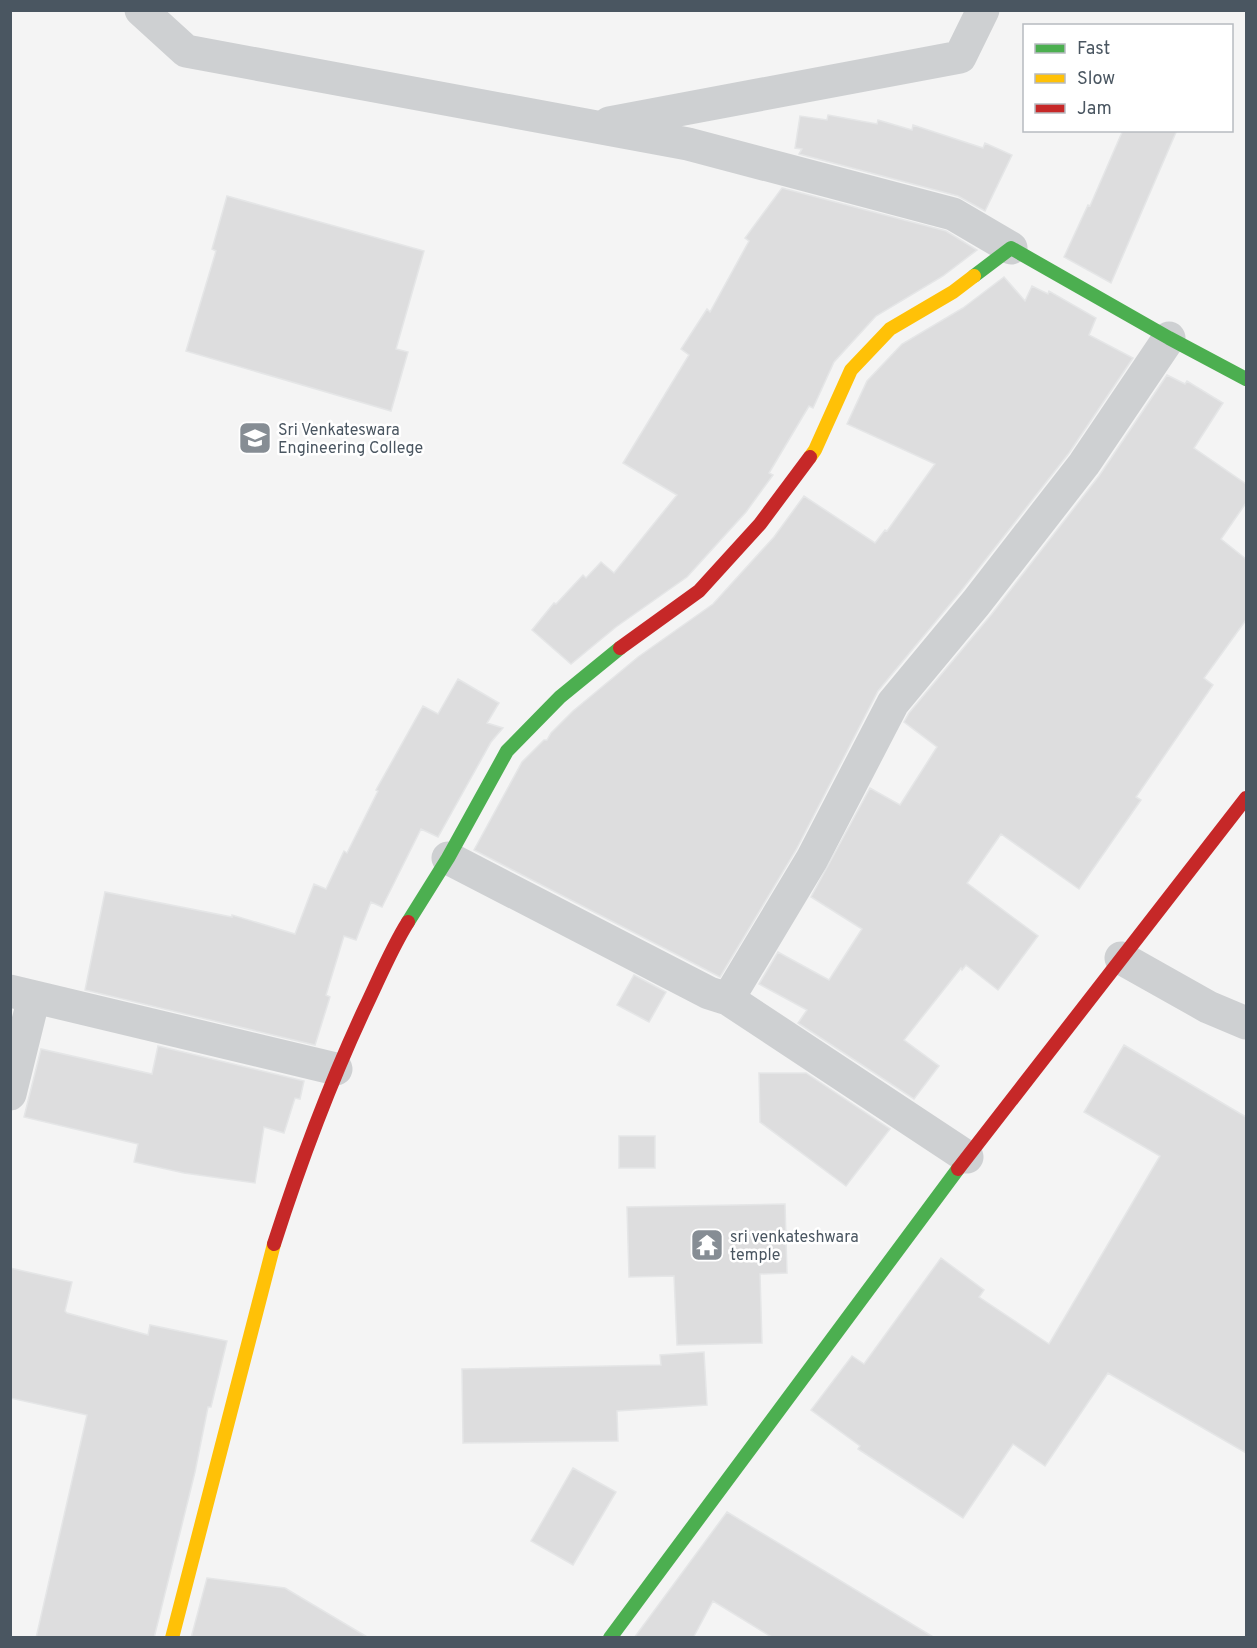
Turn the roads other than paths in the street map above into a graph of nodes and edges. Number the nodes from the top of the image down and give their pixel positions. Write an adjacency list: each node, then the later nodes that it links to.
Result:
1 (141, 10): 3 (street)
2 (983, 10): 3 (street)
3 (591, 126): 4 (street)
4 (1011, 248): 5 (street); 8 (street)
5 (1169, 338): 6 (street); 11 (street)
6 (1246, 379)
7 (1240, 817): 9 (street)
8 (448, 858): 11 (street); 13 (street)
9 (1121, 958): 12 (street); 15 (street)
10 (22, 994): 13 (street); 14 (street)
11 (728, 999): 15 (street)
12 (1246, 1023)
13 (336, 1069): 16 (street)
14 (10, 1094)
15 (967, 1157): 17 (street)
16 (172, 1638)
17 (610, 1638)

